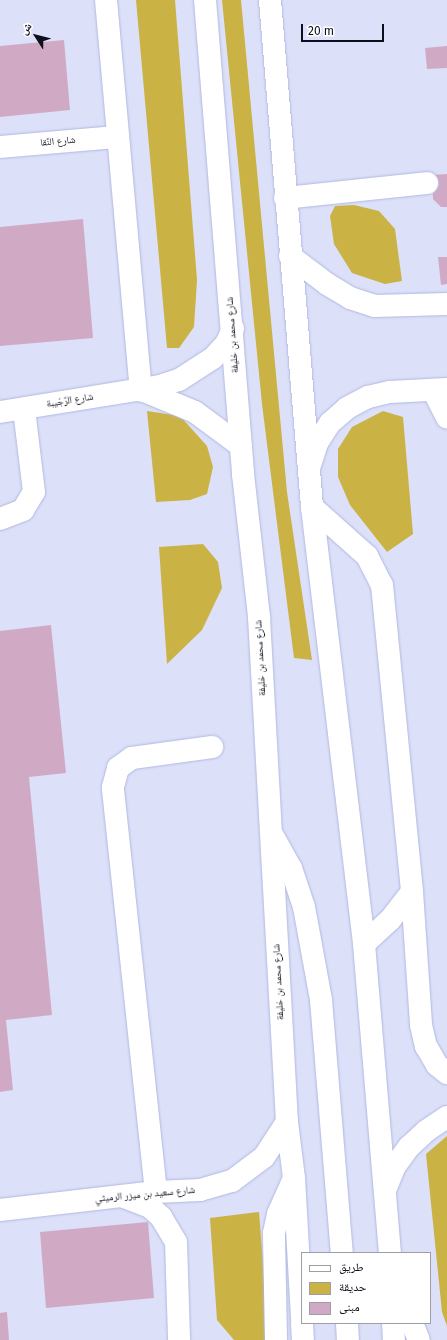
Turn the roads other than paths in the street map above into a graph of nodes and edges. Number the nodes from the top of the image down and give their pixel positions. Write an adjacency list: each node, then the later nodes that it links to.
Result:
1 (106, 0): 4 (main road)
2 (205, 0): 10 (main road, شارع محمد بن خليفة)
3 (270, 0): 7 (main road)
4 (117, 137): 5 (main road, شارع النِّقا); 12 (main road)
5 (0, 147)
6 (427, 183): 7 (main road)
7 (285, 198): 8 (main road)
8 (290, 256): 9 (main road); 17 (main road)
9 (447, 304)
10 (233, 329): 12 (main road, شارع الرِّجَيبة); 16 (main road, شارع محمد بن خليفة)
11 (440, 389): 15 (main road); 17 (main road)
12 (141, 390): 13 (main road, شارع الرِّجَيبة); 16 (main road)
13 (24, 409): 14 (main road, شارع الرِّجَيبة); 19 (main road)
14 (0, 412)
15 (447, 418)
16 (241, 446): 21 (main road, شارع محمد بن خليفة)
17 (310, 464): 18 (main road)
18 (312, 507): 22 (main road); 23 (main road)
19 (0, 519)
20 (212, 747): 29 (main road)
21 (271, 832): 26 (main road, شارع محمد بن خليفة); 32 (main road)
22 (412, 892): 23 (main road); 24 (main road)
23 (364, 944): 28 (main road)
24 (447, 1073)
25 (447, 1117): 28 (main road)
26 (287, 1122): 27 (main road, شارع محمد بن خليفة); 29 (main road, شارع سعيد بن ميزر الرميثي)
27 (294, 1178): 34 (main road, شارع محمد بن خليفة); 40 (main road)
28 (386, 1188): 33 (main road)
29 (156, 1192): 30 (main road, شارع سعيد بن ميزر الرميثي)
30 (123, 1196): 31 (main road, شارع سعيد بن ميزر الرميثي); 39 (main road)
31 (0, 1210)
32 (342, 1252)
33 (390, 1252)
34 (301, 1300)
35 (302, 1324): 41 (main road)
36 (347, 1324): 42 (main road)
37 (393, 1324): 43 (main road)
38 (412, 1324): 44 (main road)
39 (179, 1340)
40 (276, 1340)
41 (303, 1340)
42 (348, 1340)
43 (394, 1340)
44 (419, 1340)

